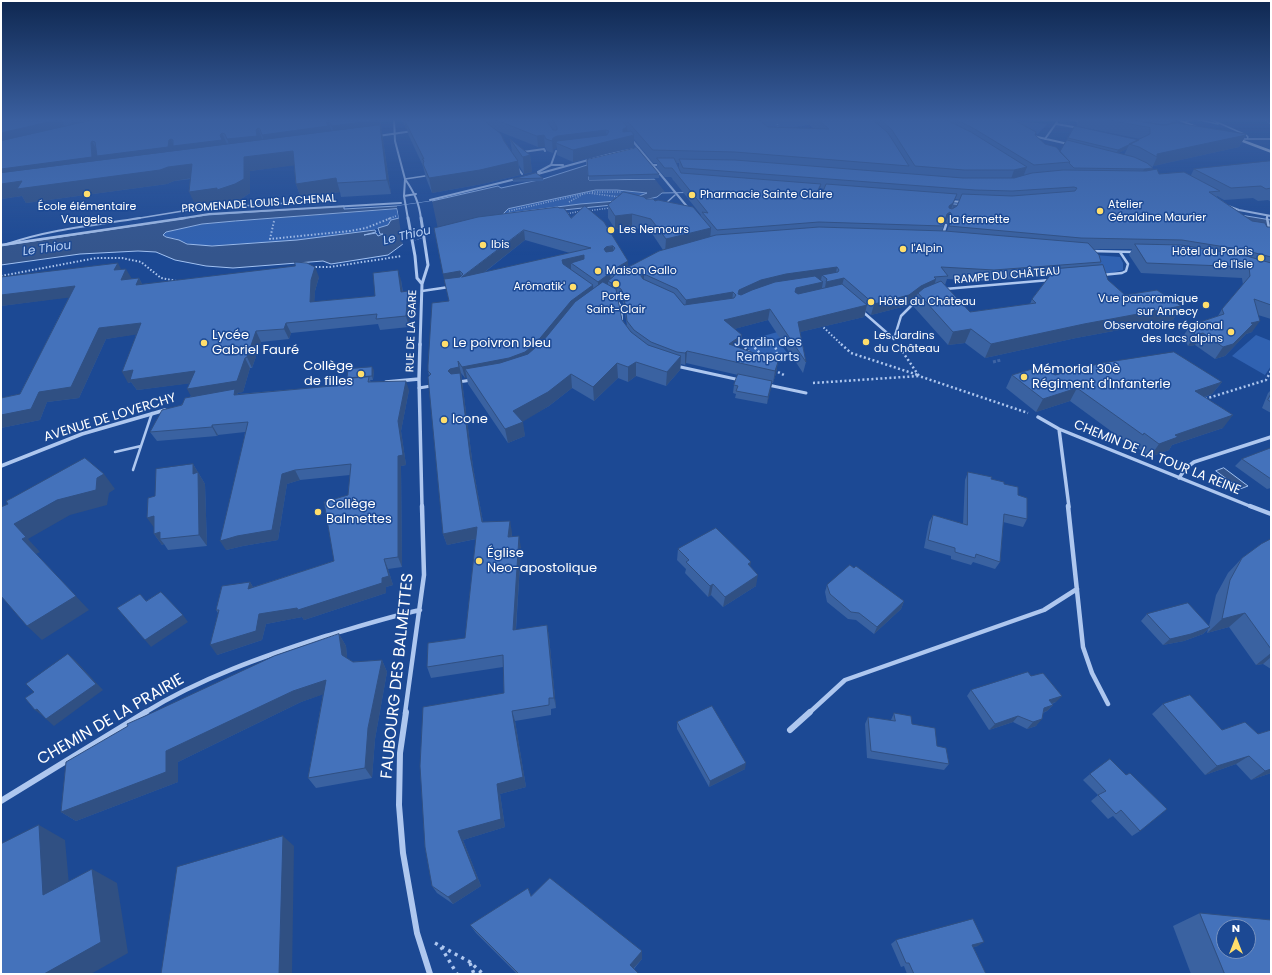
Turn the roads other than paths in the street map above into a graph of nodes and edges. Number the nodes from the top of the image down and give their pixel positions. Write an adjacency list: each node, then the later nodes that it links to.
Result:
1 (401, 164): 10 (street, RUE DE LA GARE)
2 (515, 164): 7 (street)
3 (551, 165): 4 (street); 4 (street)
4 (570, 165)
5 (652, 165): 6 (street); 11 (street)
6 (667, 165)
7 (522, 174)
8 (425, 176): 10 (lane)
9 (525, 177): 15 (street)
10 (404, 179): 12 (street, RUE DE LA GARE); 13 (street, RUE DE LA GARE)
11 (674, 193): 20 (lane); 21 (street)
12 (416, 194): 13 (street); 34 (street, RUE DE LA GARE)
13 (404, 196): 34 (street, RUE DE LA GARE)
14 (335, 200): 28 (lane)
15 (430, 200)
16 (948, 201): 17 (street)
17 (964, 202)
18 (401, 203): 28 (street, PROMENADE LOUIS LACHENAL)
19 (1222, 203): 23 (street)
20 (660, 208)
21 (693, 214)
22 (1271, 216): 23 (street)
23 (1268, 217): 25 (street)
24 (946, 225): 27 (street)
25 (1270, 232): 26 (street)
26 (1271, 238)
27 (942, 239)
28 (2, 245)
29 (1083, 251): 30 (street)
30 (1120, 252): 31 (street); 32 (street)
31 (1138, 252)
32 (1100, 276)
33 (1058, 279): 36 (street, RAMPE DU CHÂTEAU)
34 (422, 284): 37 (street, RUE DE LA GARE)
35 (452, 286): 37 (street)
36 (939, 290)
37 (422, 291): 43 (street, RUE DE LA GARE)
38 (608, 295): 41 (street)
39 (920, 297): 40 (street)
40 (858, 308)
41 (624, 332)
42 (673, 365): 45 (street)
43 (419, 378): 46 (street); 50 (street, FAUBOURG DES BALMETTES)
44 (474, 380): 47 (street)
45 (744, 380)
46 (378, 383)
47 (454, 383)
48 (760, 384): 51 (street)
49 (431, 386): 50 (street)
50 (419, 388): 64 (street, FAUBOURG DES BALMETTES)
51 (806, 393)
52 (173, 408): 53 (street, AVENUE DE LOVERCHY)
53 (152, 413): 57 (lane); 59 (street, AVENUE DE LOVERCHY)
54 (1038, 416): 55 (street, CHEMIN DE LA TOUR LA REINE)
55 (1059, 429): 61 (street, CHEMIN DE LA TOUR LA REINE); 63 (street)
56 (1271, 437): 61 (street)
57 (141, 446): 58 (lane); 60 (lane)
58 (115, 452)
59 (1, 466)
60 (133, 470)
61 (1179, 478): 62 (street, CHEMIN DE LA TOUR LA REINE)
62 (1271, 514)
63 (1077, 589): 65 (street); 66 (street)
64 (420, 610): 67 (street, CHEMIN DE LA PRAIRIE); 68 (street, FAUBOURG DES BALMETTES)
65 (1108, 704)
66 (790, 730)
67 (1, 801)
68 (430, 974)

